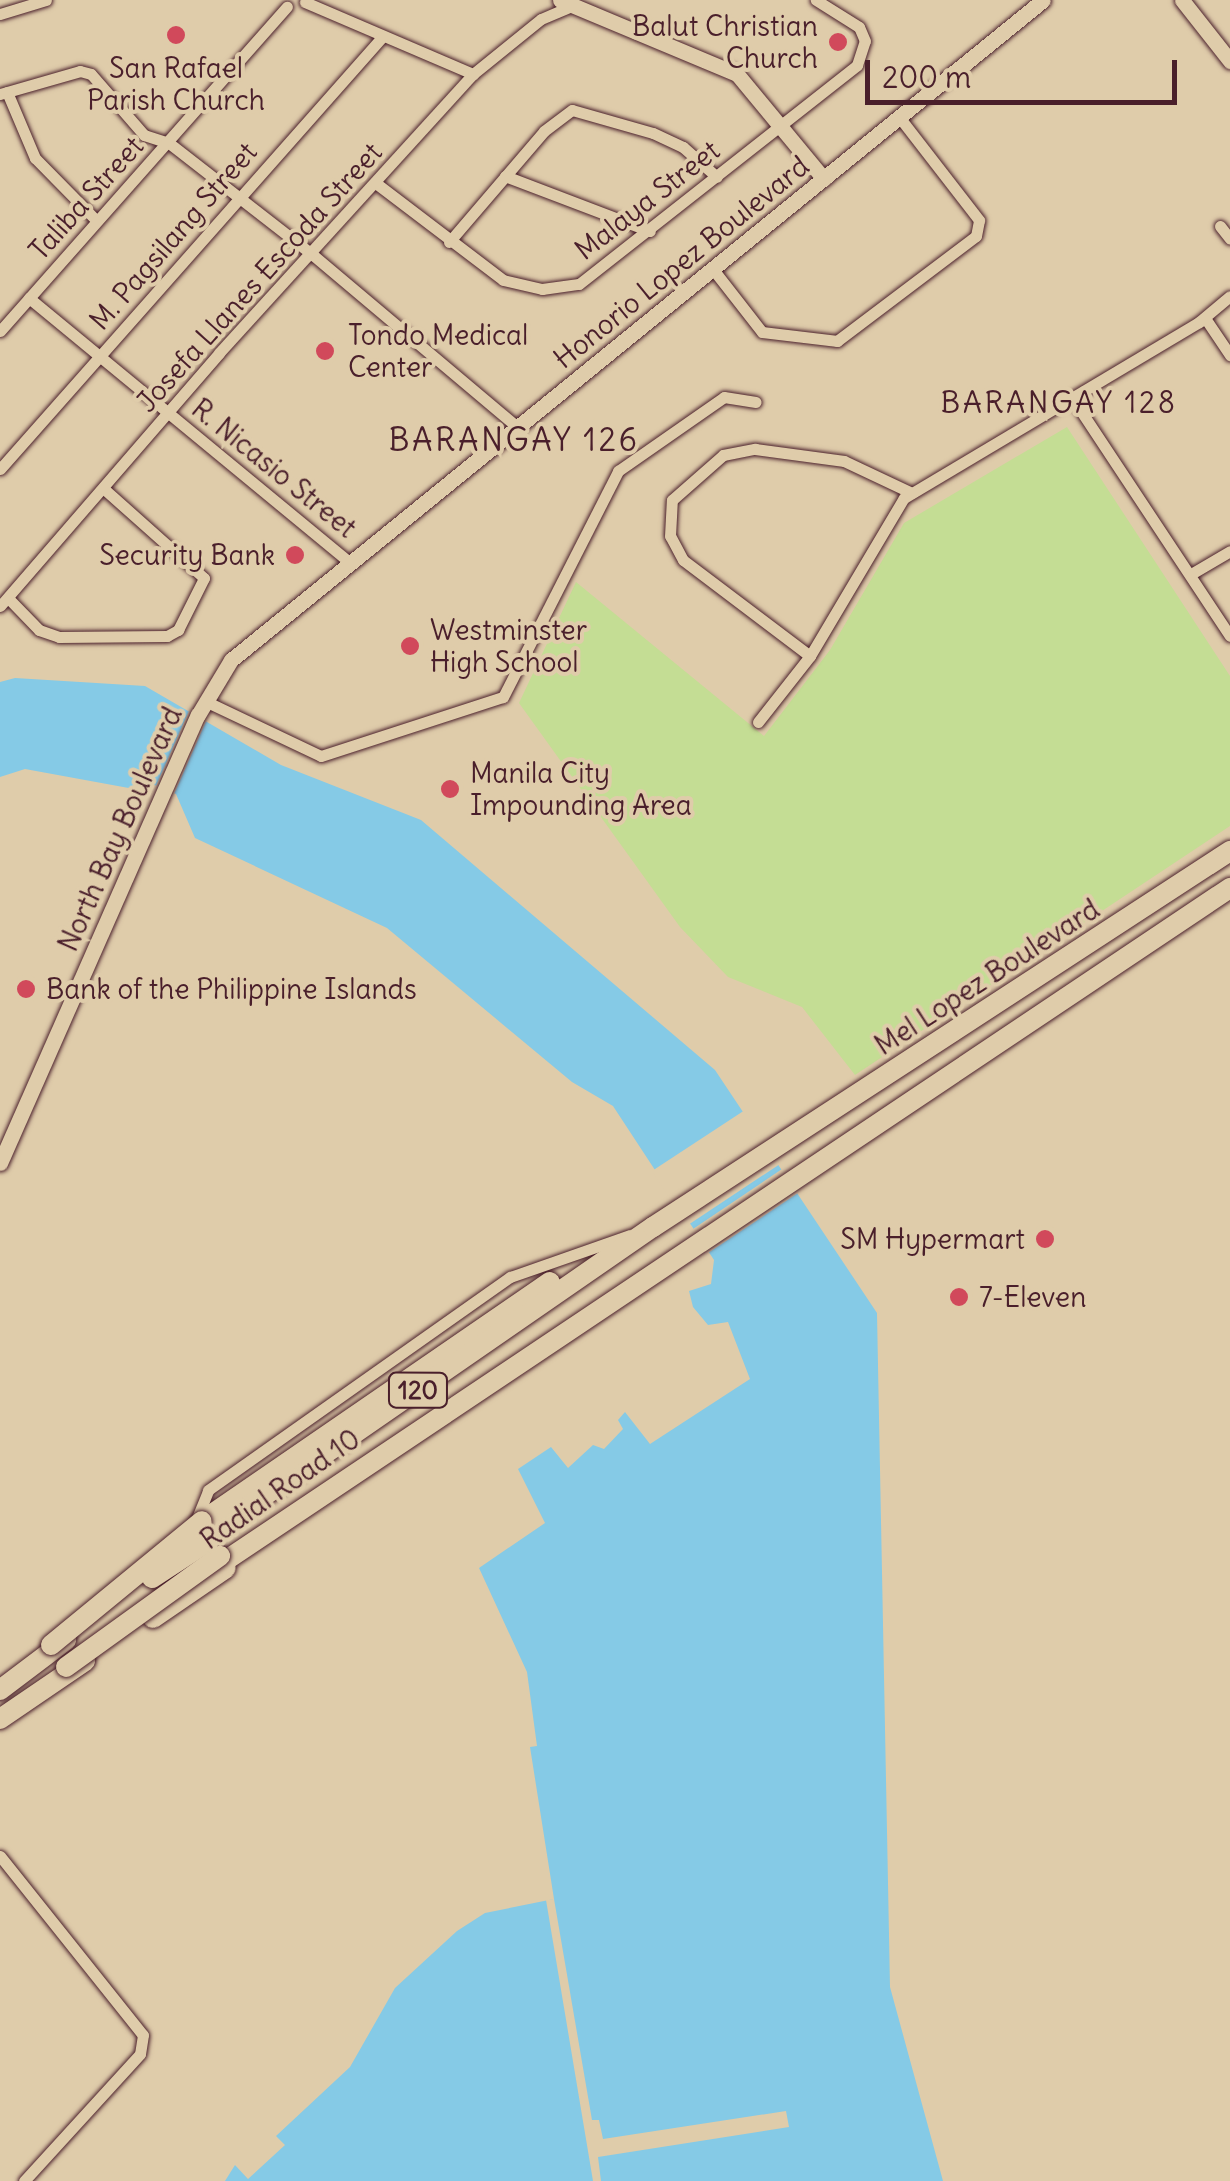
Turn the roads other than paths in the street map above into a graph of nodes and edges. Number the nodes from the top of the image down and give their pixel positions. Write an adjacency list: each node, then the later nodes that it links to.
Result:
1 (46, 0): 8 (street)
2 (816, 0): 14 (street, Malaya Street)
3 (1043, 0): 13 (main road, Honorio Lopez Boulevard)
4 (305, 1): 7 (street); 9 (street)
5 (567, 2): 11 (street, Josefa Llanes Escoda Street); 14 (main road)
6 (1192, 3): 10 (main road)
7 (286, 4): 15 (street, Taliba Street)
8 (0, 14)
9 (383, 36): 11 (street); 20 (street, M. Pagsilang Street)
10 (1230, 61)
11 (474, 74): 19 (street, Josefa Llanes Escoda Street)
12 (4, 93): 15 (street); 21 (street)
13 (899, 117): 18 (main road, Honorio Lopez Boulevard); 27 (street)
14 (782, 125): 17 (street, Malaya Street); 18 (main road)
15 (169, 143): 20 (street); 21 (street, Taliba Street)
16 (505, 176): 17 (street); 23 (street); 25 (street)
17 (717, 177): 23 (street, Malaya Street)
18 (824, 178): 27 (main road, Honorio Lopez Boulevard)
19 (377, 184): 25 (street, Malaya Street); 26 (street, Josefa Llanes Escoda Street)
20 (240, 198): 26 (street); 33 (street, M. Pagsilang Street)
21 (97, 221): 29 (street, Taliba Street)
22 (1220, 226): 24 (street)
23 (650, 231): 25 (street, Malaya Street)
24 (1230, 240)
25 (449, 242)
26 (312, 255): 36 (street, Josefa Llanes Escoda Street); 37 (street)
27 (712, 268): 37 (main road, Honorio Lopez Boulevard)
28 (1230, 296): 30 (street)
29 (29, 298): 31 (street, Taliba Street); 33 (street, R. Nicasio Street)
30 (1205, 318): 32 (street); 34 (street)
31 (0, 330)
32 (1230, 355)
33 (100, 357): 36 (street, R. Nicasio Street); 38 (street, M. Pagsilang Street)
34 (1073, 399): 40 (street); 43 (street)
35 (756, 402): 47 (street)
36 (168, 414): 39 (street, Josefa Llanes Escoda Street); 42 (street, R. Nicasio Street)
37 (516, 426): 42 (main road, Honorio Lopez Boulevard)
38 (0, 470)
39 (104, 488): 44 (street, Josefa Llanes Escoda Street); 44 (street)
40 (912, 493): 46 (street); 46 (street)
41 (1230, 551): 43 (street)
42 (348, 561): 47 (main road, North Bay Boulevard)
43 (1191, 574): 45 (street)
44 (5, 602)
45 (1230, 636)
46 (810, 656): 48 (street)
47 (201, 708): 52 (main road, North Bay Boulevard)
48 (758, 722)
49 (1230, 851): 51 (highway, Mel Lopez Boulevard / 120)
50 (1230, 888): 54 (highway, Radial Road 10 / 120)
51 (774, 1149): 53 (highway, Radial Road 10 / 120)
52 (0, 1162)
53 (653, 1227): 55 (highway, Radial Road 10 / 120); 55 (street); 57 (highway, bridge)
54 (500, 1372): 56 (highway, Radial Road 10 / 120); 58 (highway, bridge)
55 (183, 1552): 56 (highway); 59 (highway, Radial Road 10 / 120)
56 (200, 1578): 61 (highway, Radial Road 10 / 120)
57 (51, 1645): 58 (highway, bridge); 59 (highway)
58 (66, 1667): 60 (highway)
59 (0, 1687)
60 (0, 1711)
61 (0, 1718)
62 (0, 1856): 63 (street)
63 (24, 2181)

